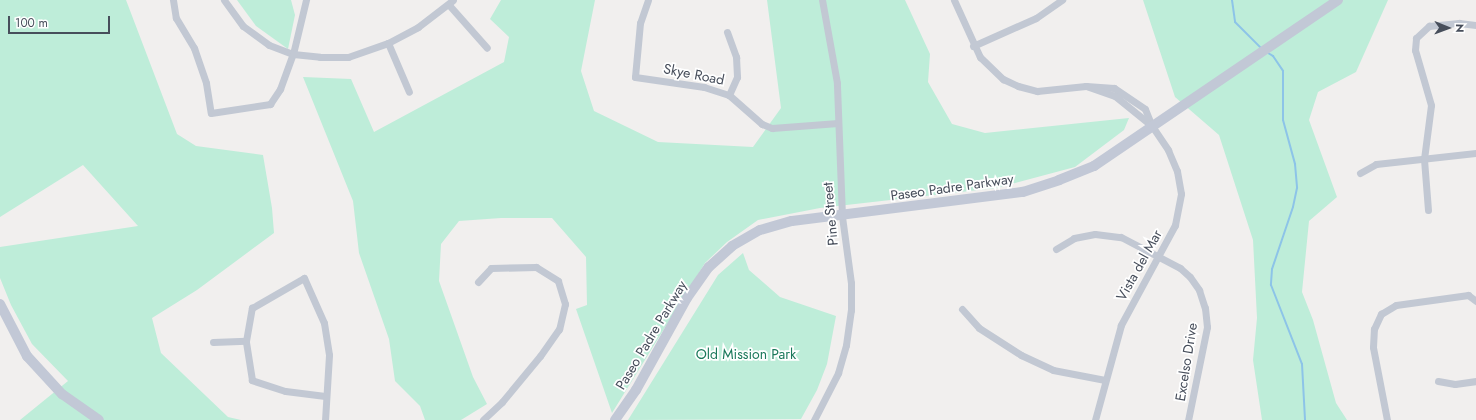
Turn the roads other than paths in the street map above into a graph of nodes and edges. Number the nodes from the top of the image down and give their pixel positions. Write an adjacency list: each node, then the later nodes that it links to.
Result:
1 (173, 0): 15 (street)
2 (224, 0): 15 (street)
3 (306, 0): 15 (street)
4 (648, 0): 17 (street, Skye Road)
5 (822, 0): 18 (street, Pine Street)
6 (954, 0): 13 (street, Vista del Mar)
7 (1062, 0): 13 (street)
8 (1338, 0): 19 (main road, Paseo Padre Parkway)
9 (451, 2): 12 (street); 14 (street)
10 (1476, 26): 21 (street)
11 (727, 32): 17 (street)
12 (388, 43): 15 (street); 16 (street)
13 (974, 46): 19 (street, Vista del Mar)
14 (487, 48)
15 (293, 54)
16 (409, 92)
17 (729, 95): 18 (street, Skye Road)
18 (838, 123): 24 (street, Pine Street)
19 (1152, 126): 24 (main road, Paseo Padre Parkway); 26 (street, Vista del Mar)
20 (1476, 152): 21 (street)
21 (1424, 158): 22 (street); 23 (street)
22 (1360, 173)
23 (1428, 210)
24 (842, 216): 40 (main road, Paseo Padre Parkway); 41 (street, Pine Street)
25 (1056, 249): 26 (street, Excelso Drive)
26 (1158, 257): 33 (street, Vista del Mar); 43 (street, Excelso Drive)
27 (478, 282): 39 (street)
28 (1476, 301): 44 (street)
29 (0, 304): 37 (main road)
30 (962, 309): 33 (street)
31 (213, 342): 32 (street)
32 (246, 342): 36 (street); 36 (street)
33 (1105, 380): 42 (street, Vista del Mar)
34 (1438, 381): 35 (street)
35 (1476, 381)
36 (325, 396): 38 (street)
37 (99, 420)
38 (325, 420)
39 (483, 420)
40 (615, 420)
41 (814, 420)
42 (1095, 420)
43 (1188, 420)
44 (1387, 420)

